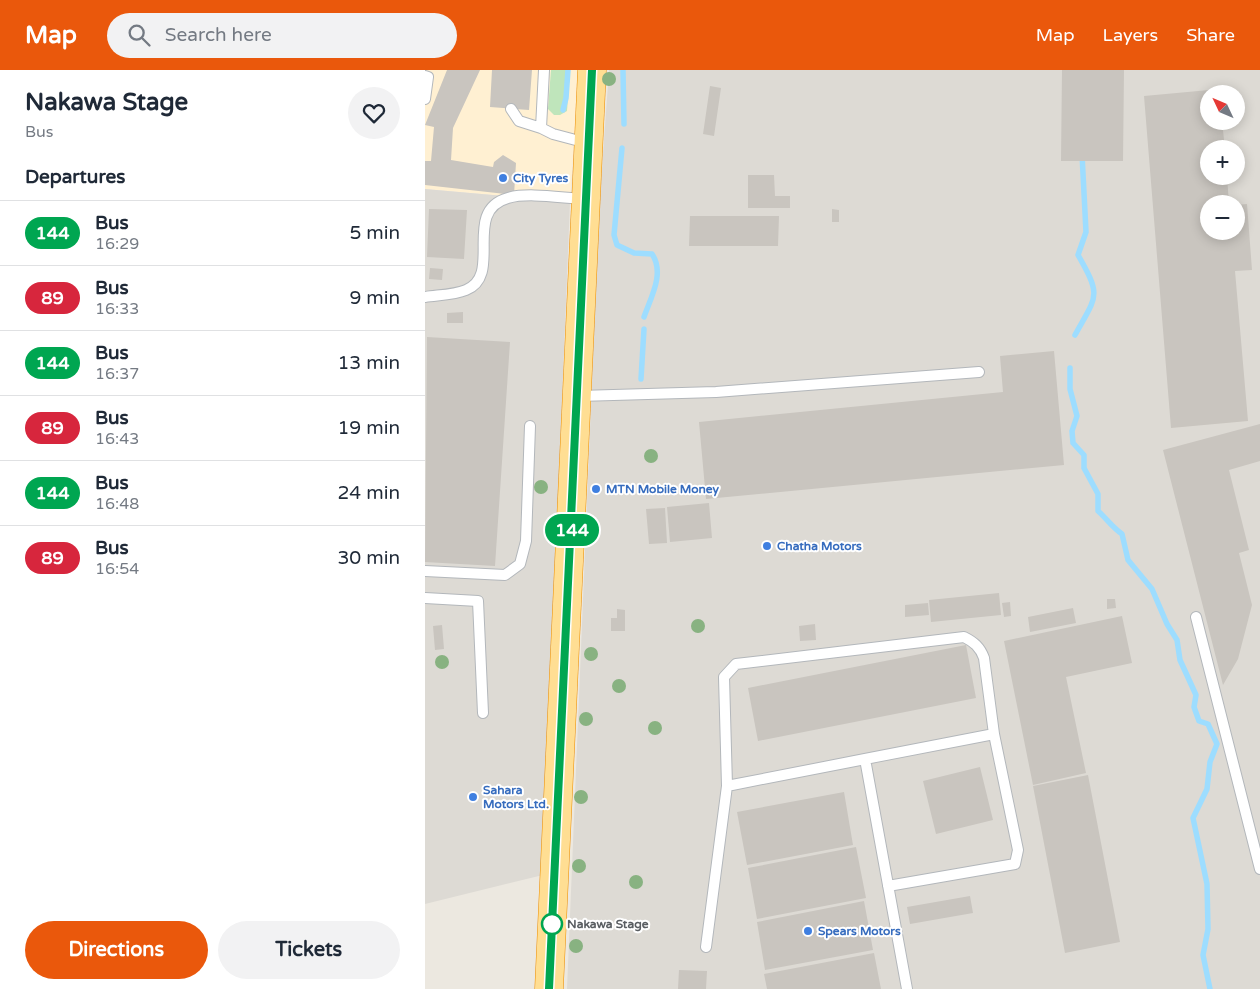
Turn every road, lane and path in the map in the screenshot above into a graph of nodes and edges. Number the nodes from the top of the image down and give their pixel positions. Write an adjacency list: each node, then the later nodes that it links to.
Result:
1 (544, 70): 6 (lane)
2 (592, 70): 7 (highway)
3 (428, 74): 4 (lane)
4 (425, 99)
5 (511, 109): 6 (lane)
6 (541, 128): 7 (lane)
7 (590, 143): 8 (highway)
8 (587, 200): 9 (lane); 11 (highway)
9 (425, 297)
10 (979, 372): 11 (lane)
11 (578, 396): 23 (highway)
12 (530, 426): 13 (lane)
13 (425, 571)
14 (425, 598): 16 (lane)
15 (1196, 617): 20 (lane)
16 (483, 714)
17 (994, 734): 18 (lane); 19 (lane); 21 (lane)
18 (865, 759): 19 (lane); 21 (lane)
19 (727, 786): 22 (lane)
20 (1260, 869)
21 (888, 886): 24 (lane)
22 (706, 947)
23 (549, 989)
24 (907, 989)

